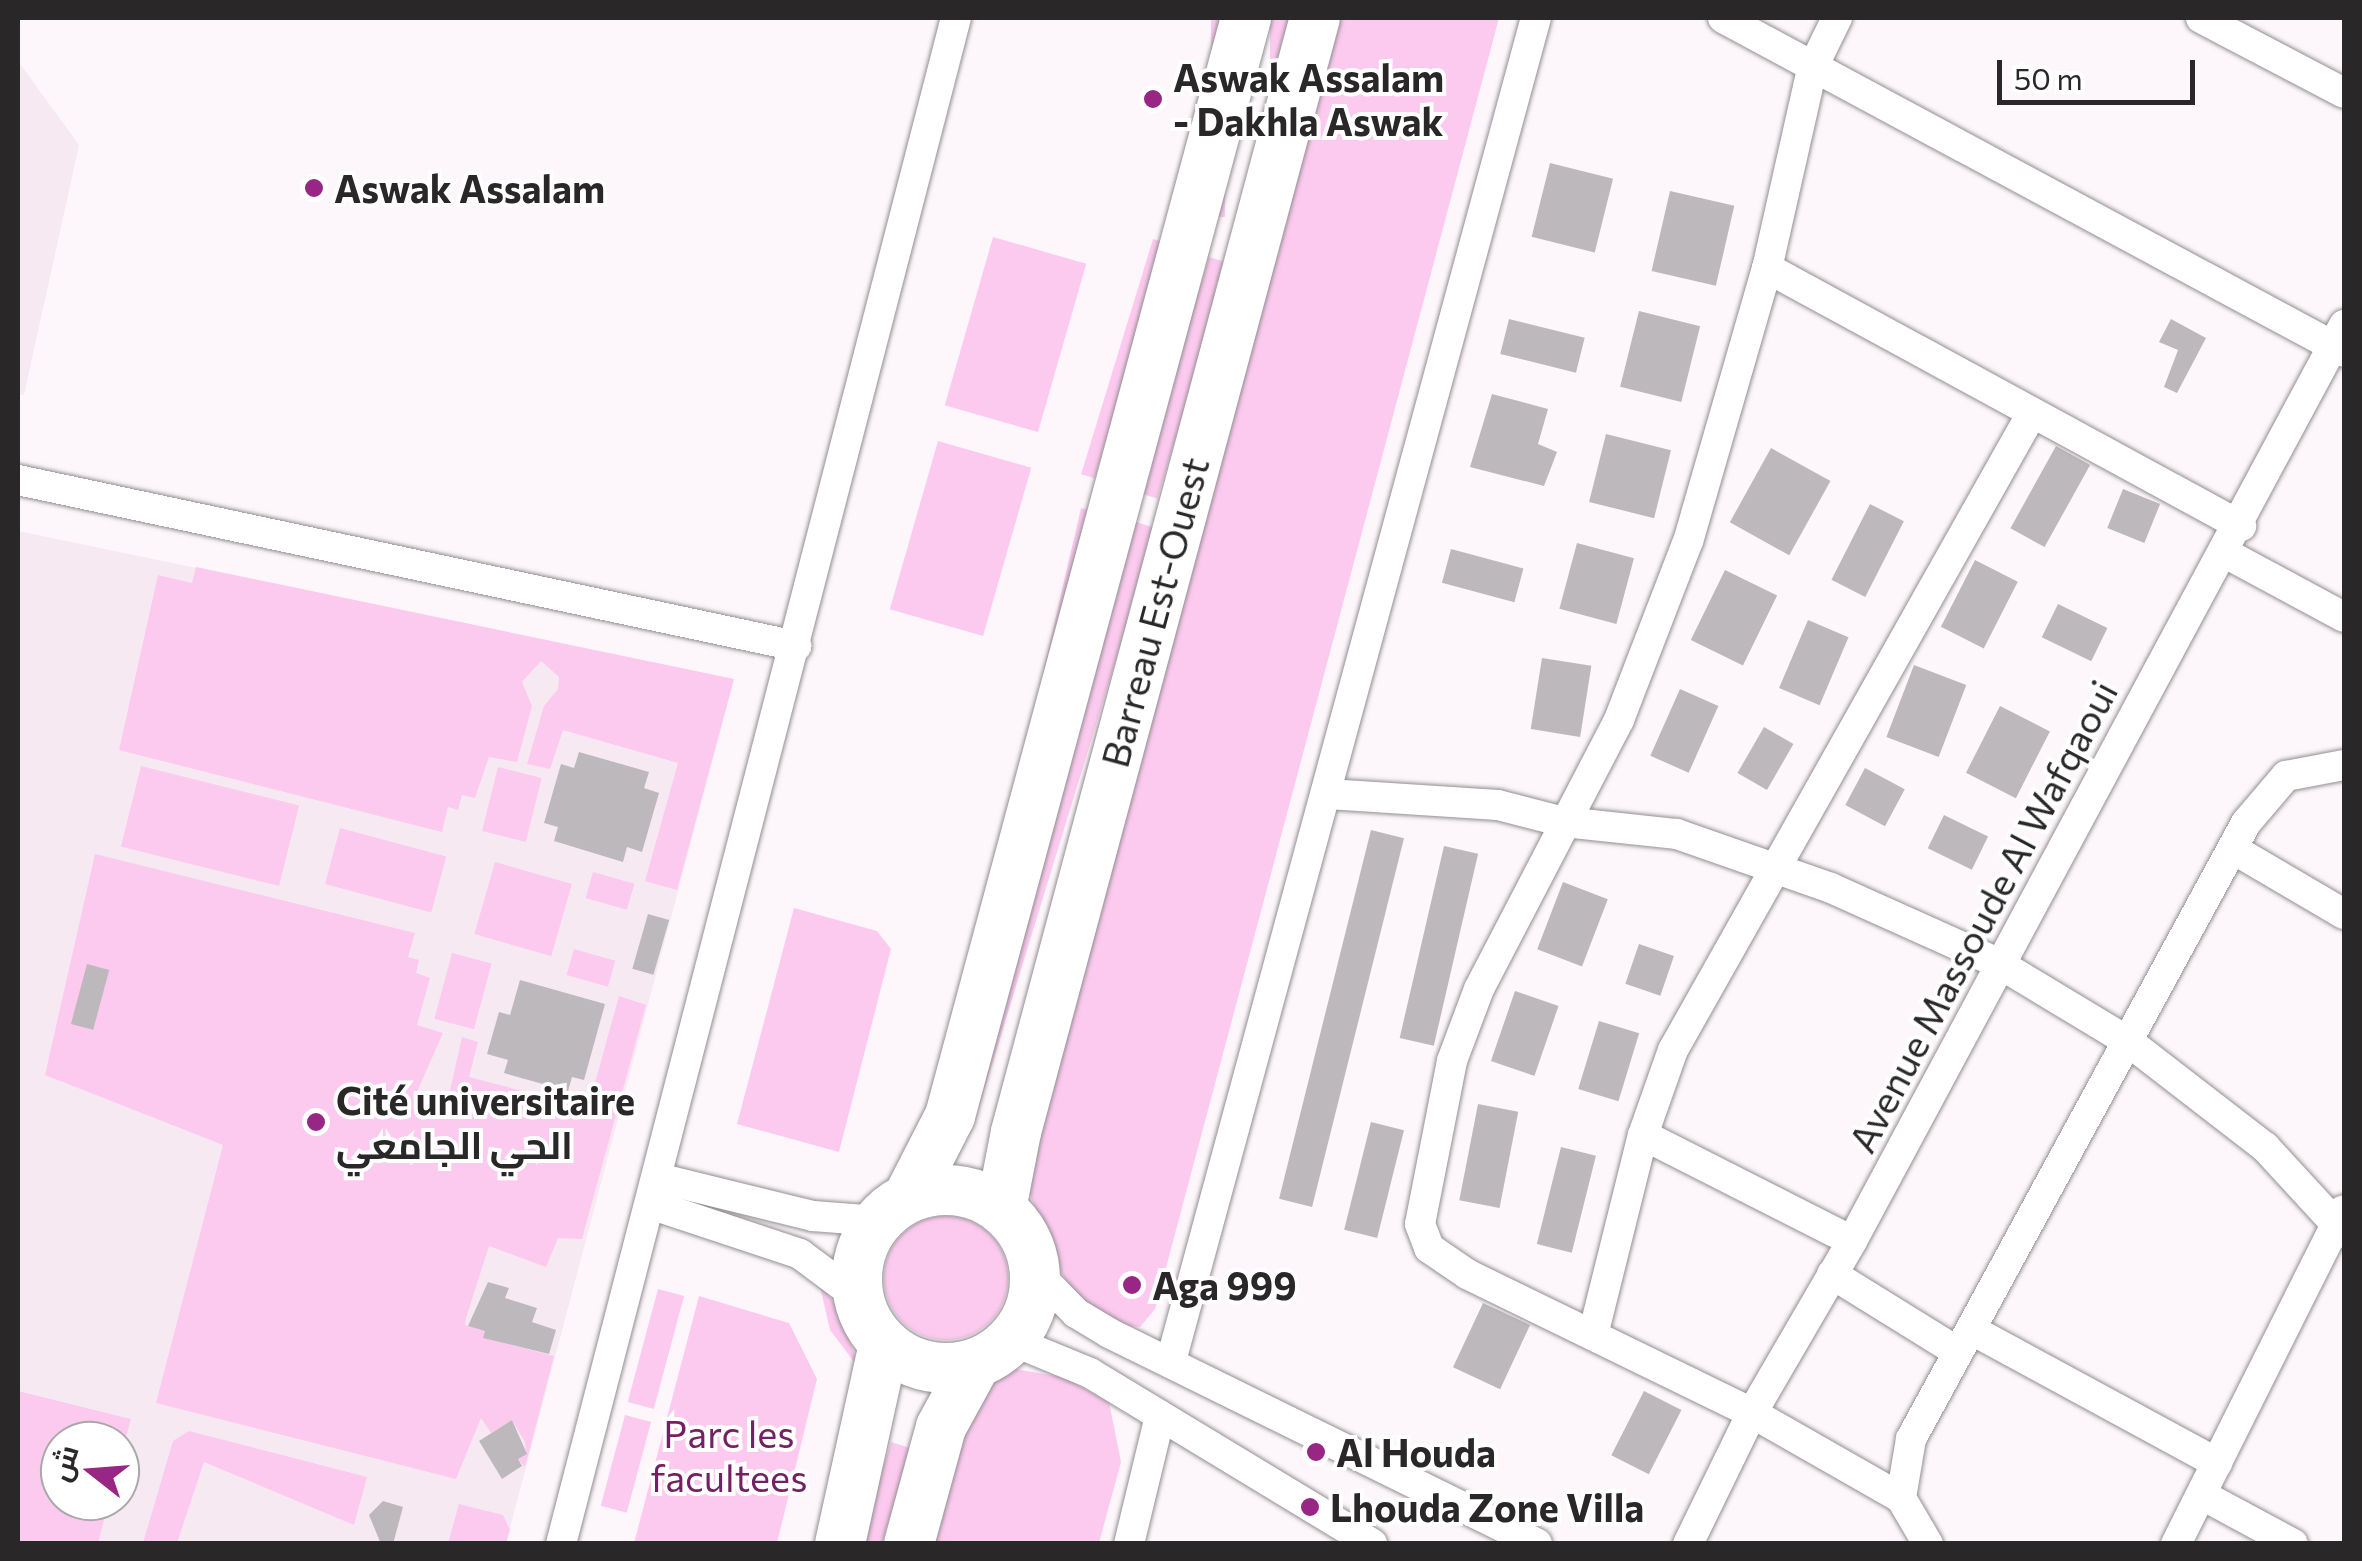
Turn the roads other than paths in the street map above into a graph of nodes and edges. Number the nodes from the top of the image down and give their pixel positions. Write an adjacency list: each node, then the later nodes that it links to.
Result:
1 (956, 18): 17 (street)
2 (1246, 18): 29 (main road, Barreau Est-Ouest)
3 (1315, 18): 28 (main road, Barreau Est-Ouest)
4 (1536, 18): 19 (street)
5 (1722, 18): 8 (street)
6 (1836, 18): 8 (street)
7 (2201, 18): 9 (street)
8 (1812, 69): 10 (street); 11 (street)
9 (2344, 92)
10 (1766, 268): 12 (street); 20 (street)
11 (2341, 341): 14 (street, Avenue Massoude Al Wafqaoui)
12 (2031, 415): 14 (street); 22 (street)
13 (18, 480): 17 (street)
14 (2241, 526): 15 (street, Avenue Massoude Al Wafqaoui)
15 (2225, 553): 16 (street); 24 (street, Avenue Massoude Al Wafqaoui)
16 (2344, 616)
17 (796, 646): 27 (street)
18 (2344, 765): 21 (street)
19 (1328, 794): 20 (street); 39 (street)
20 (1564, 822): 22 (street); 35 (street)
21 (2233, 849): 23 (street); 25 (street)
22 (1778, 866): 24 (street); 26 (street)
23 (2344, 914)
24 (1998, 963): 25 (street); 31 (street, Avenue Massoude Al Wafqaoui)
25 (2129, 1042): 30 (street); 36 (street)
26 (1643, 1135): 31 (street); 35 (street)
27 (654, 1191): 29 (street); 34 (street); 45 (street)
28 (1002, 1209): 29 (main road); 32 (main road)
29 (893, 1210): 34 (main road)
30 (2342, 1221): 42 (street)
31 (1852, 1242): 33 (street, Avenue Massoude Al Wafqaoui)
32 (1034, 1270): 38 (main road); 39 (street)
33 (1832, 1274): 36 (street); 40 (street, Avenue Massoude Al Wafqaoui)
34 (858, 1298): 37 (main road)
35 (1593, 1334): 40 (street)
36 (1965, 1341): 42 (street); 44 (street)
37 (884, 1344): 38 (main road); 46 (main road)
38 (993, 1352): 41 (street); 47 (main road)
39 (1172, 1361): 50 (street)
40 (1752, 1413): 44 (street); 51 (street, Avenue Massoude Al Wafqaoui)
41 (1160, 1416): 48 (street); 49 (street)
42 (2218, 1462): 43 (street)
43 (2204, 1496): 53 (street); 54 (street)
44 (1902, 1498): 52 (street)
45 (561, 1544)
46 (840, 1544)
47 (909, 1544)
48 (1129, 1544)
49 (1372, 1544)
50 (1538, 1544)
51 (1688, 1544)
52 (1928, 1544)
53 (2176, 1544)
54 (2294, 1544)

